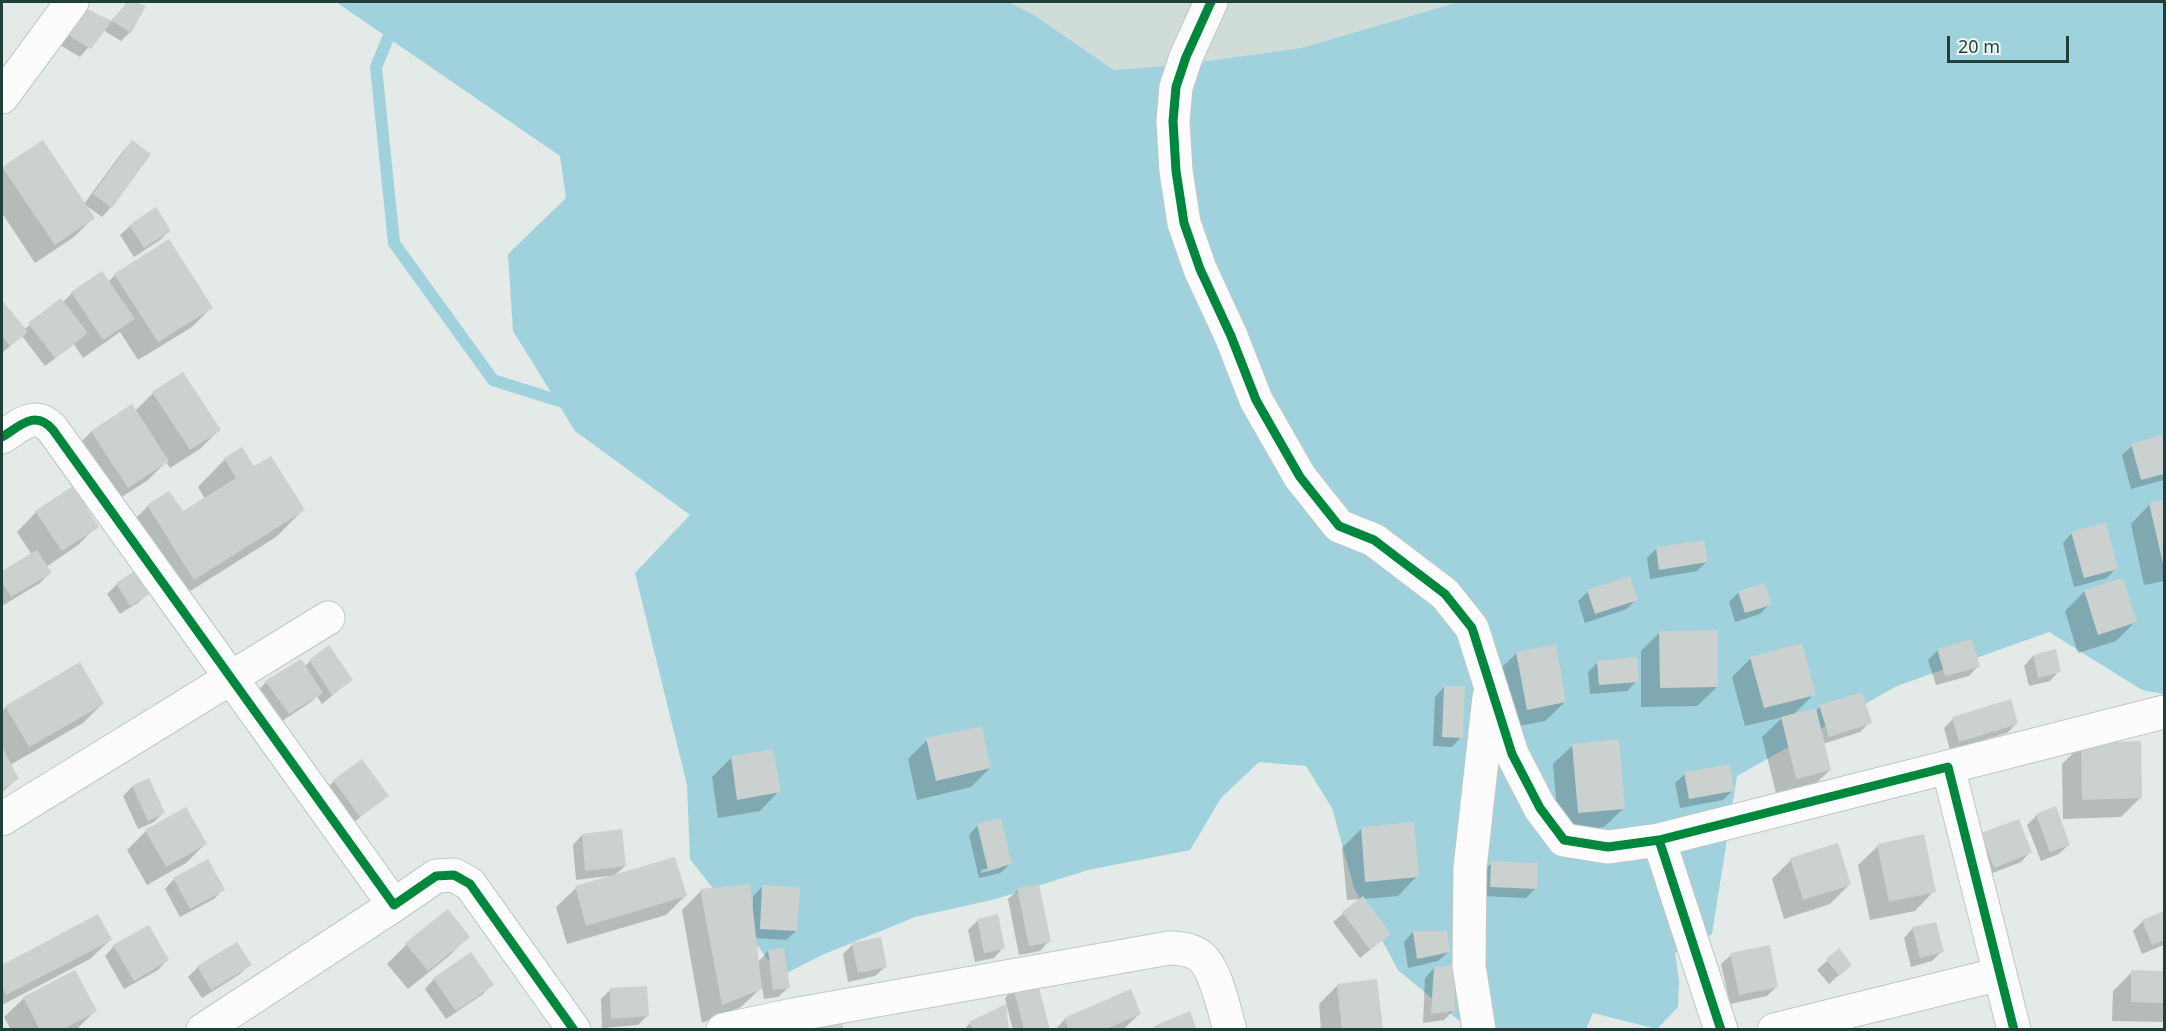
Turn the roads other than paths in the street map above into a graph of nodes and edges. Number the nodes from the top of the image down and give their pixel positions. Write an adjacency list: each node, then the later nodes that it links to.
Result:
1 (72, 2): 3 (street)
2 (1211, 2): 7 (street)
3 (2, 97)
4 (6, 426): 6 (street)
5 (328, 618): 6 (street)
6 (230, 679): 10 (street); 12 (street)
7 (1490, 686): 11 (street); 18 (street)
8 (2164, 712): 9 (street)
9 (1948, 767): 11 (street); 13 (street)
10 (2, 819)
11 (1659, 840): 19 (street)
12 (394, 905): 14 (street); 15 (street)
13 (2000, 974): 20 (street); 21 (street)
14 (203, 1029)
15 (574, 1029)
16 (723, 1029): 17 (street)
17 (1230, 1029)
18 (1479, 1029)
19 (1721, 1029)
20 (1774, 1029)
21 (2014, 1029)

